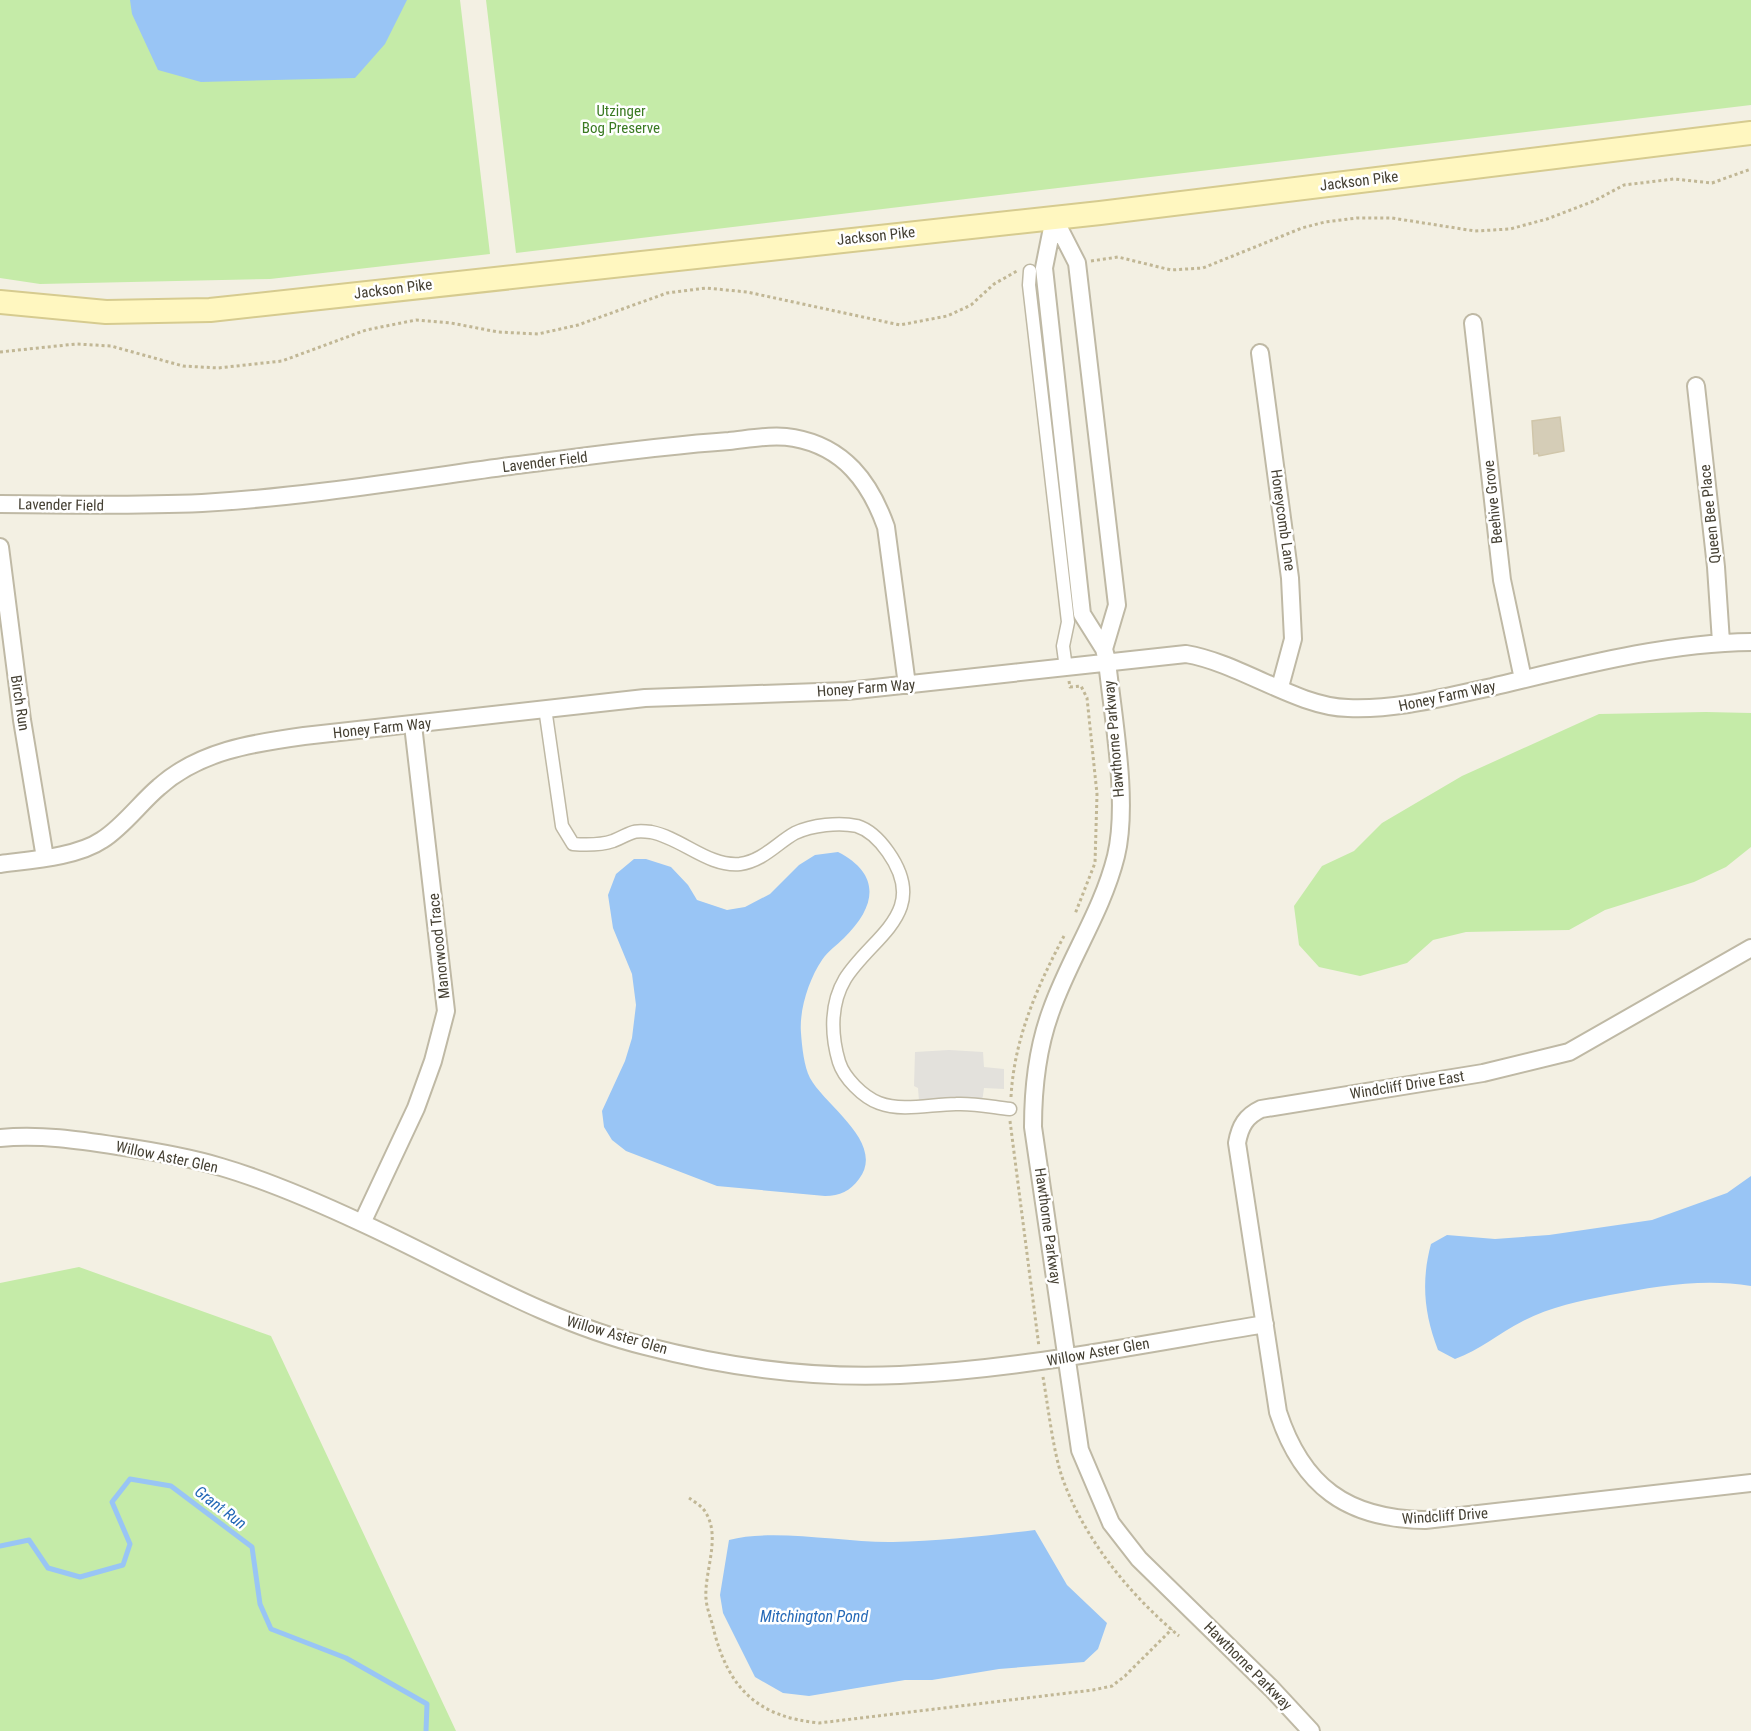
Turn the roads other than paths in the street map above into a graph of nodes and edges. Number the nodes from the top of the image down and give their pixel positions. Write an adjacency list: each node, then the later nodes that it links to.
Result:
1 (1751, 133): 2 (main road, Jackson Pike)
2 (1054, 218): 4 (main road, Jackson Pike); 12 (street, Hawthorne Parkway); 12 (street, Hawthorne Parkway)
3 (1030, 271): 13 (street)
4 (0, 302)
5 (1473, 323): 14 (street, Beehive Grove)
6 (1260, 353): 16 (street, Honeycomb Lane)
7 (1696, 386): 10 (street, Queen Bee Place)
8 (0, 504): 15 (street, Lavender Field)
9 (0, 548): 19 (street, Birch Run)
10 (1721, 642): 11 (street, Honey Farm Way); 14 (street, Honey Farm Way)
11 (1751, 642)
12 (1105, 655): 13 (street, Honey Farm Way); 16 (street, Honey Farm Way); 26 (street, Hawthorne Parkway)
13 (1066, 668): 15 (street, Honey Farm Way)
14 (1522, 680): 16 (street, Honey Farm Way)
15 (907, 685): 17 (street, Honey Farm Way)
16 (1280, 687)
17 (545, 708): 18 (street, Honey Farm Way); 22 (street)
18 (412, 725): 19 (street, Honey Farm Way); 24 (street, Manorwood Trace)
19 (45, 858): 20 (street, Honey Farm Way)
20 (0, 864)
21 (1751, 948): 25 (street, Windcliff Drive East)
22 (1010, 1109)
23 (0, 1138): 24 (street, Willow Aster Glen)
24 (362, 1223): 26 (street, Willow Aster Glen)
25 (1264, 1324): 26 (street, Willow Aster Glen); 27 (street, Windcliff Drive)
26 (1068, 1357): 28 (street, Hawthorne Parkway)
27 (1751, 1483)
28 (1311, 1731)

